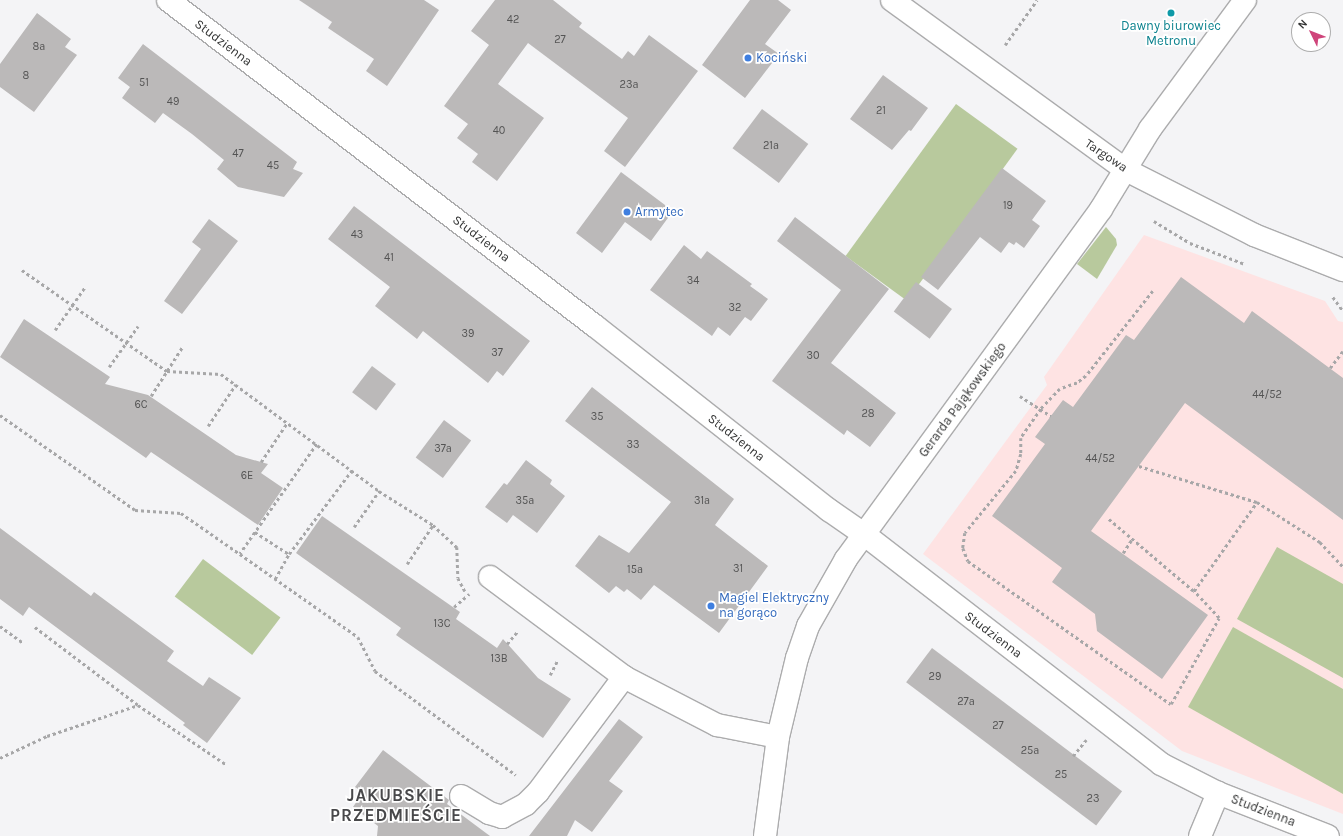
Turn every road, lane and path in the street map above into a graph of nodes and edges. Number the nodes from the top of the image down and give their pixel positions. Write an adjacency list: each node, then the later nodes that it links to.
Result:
1 (168, 0): 40 (street, Studzienna)
2 (892, 0): 6 (street, Targowa)
3 (1037, 0): 5 (path)
4 (1245, 0): 6 (street, Gerarda Pająkowskiego)
5 (1005, 45)
6 (1126, 170): 8 (street, Targowa); 40 (street, Gerarda Pająkowskiego)
7 (22, 270): 12 (path)
8 (1343, 270)
9 (85, 287): 12 (path)
10 (1153, 291): 25 (path)
11 (1333, 297): 13 (path)
12 (72, 306): 15 (path); 16 (path)
13 (1343, 311)
14 (138, 326): 16 (path)
15 (55, 330)
16 (126, 342): 19 (path); 21 (path)
17 (183, 346): 21 (path)
18 (1343, 350): 20 (path)
19 (109, 367)
20 (1330, 368)
21 (167, 371): 22 (path); 23 (path)
22 (236, 384): 28 (path); 29 (path)
23 (151, 396)
24 (1020, 396): 25 (path)
25 (1041, 409): 27 (path); 49 (path)
26 (0, 415): 42 (path)
27 (1051, 416)
28 (287, 423): 30 (path); 31 (path)
29 (208, 426)
30 (317, 444): 33 (path); 39 (path)
31 (261, 462)
32 (1139, 466): 35 (path)
33 (352, 470): 34 (path); 43 (path)
34 (379, 491): 37 (path); 38 (path)
35 (1257, 502): 46 (path); 49 (path)
36 (1109, 519): 41 (path)
37 (433, 525): 45 (path); 50 (path)
38 (354, 527)
39 (255, 532): 42 (path); 43 (path)
40 (865, 535): 61 (street, Gerarda Pająkowskiego); 66 (street, Studzienna)
41 (1132, 539): 44 (path); 49 (path)
42 (240, 554): 48 (path)
43 (289, 554): 48 (path)
44 (1123, 554)
45 (407, 564)
46 (1343, 567)
47 (490, 577): 58 (street)
48 (275, 579): 65 (path)
49 (1194, 591)
50 (475, 599)
51 (0, 626): 55 (path)
52 (35, 627): 59 (path)
53 (511, 627): 54 (path)
54 (523, 636)
55 (23, 643)
56 (551, 656): 57 (path)
57 (563, 664)
58 (624, 677): 61 (street); 65 (street)
59 (138, 705): 63 (path); 64 (path)
60 (1091, 734): 62 (path)
61 (778, 737): 68 (street, Gerarda Pająkowskiego)
62 (1073, 756)
63 (0, 758)
64 (227, 765)
65 (538, 792): 67 (street)
66 (1218, 793): 69 (street); 70 (street, Studzienna)
67 (462, 796)
68 (765, 836)
69 (1200, 836)
70 (1328, 836)

